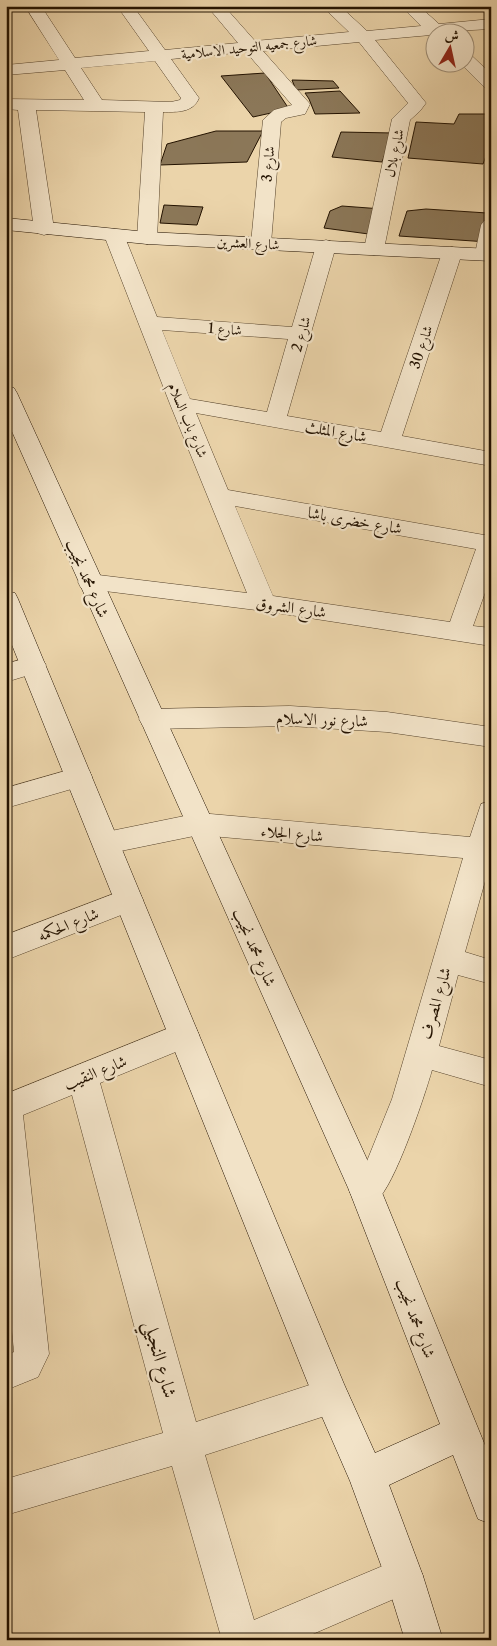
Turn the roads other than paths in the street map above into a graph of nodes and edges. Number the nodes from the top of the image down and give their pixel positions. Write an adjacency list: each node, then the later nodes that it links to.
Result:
1 (33, 6): 13 (street)
2 (125, 6): 12 (street)
3 (215, 6): 11 (street)
4 (330, 6): 10 (street, شارع بلال)
5 (409, 6): 6 (street)
6 (426, 22)
7 (491, 24): 8 (street, شارع جمعيه التوحيد الاسلامية)
8 (474, 26)
9 (424, 32): 10 (street, شارع جمعيه التوحيد الاسلامية)
10 (363, 36): 11 (street, شارع جمعيه التوحيد الاسلامية); 28 (street, شارع بلال)
11 (250, 47): 12 (street, شارع جمعيه التوحيد الاسلامية); 26 (street, شارع 3)
12 (160, 55): 13 (street, شارع جمعيه التوحيد الاسلامية); 20 (street)
13 (70, 64): 15 (street, شارع جمعيه التوحيد الاسلامية); 19 (street)
14 (474, 68): 16 (street)
15 (6, 70)
16 (491, 84)
17 (6, 104): 18 (street)
18 (26, 105): 19 (street); 23 (street)
19 (97, 106): 20 (street)
20 (154, 107): 25 (street)
21 (6, 224): 23 (street, شارع العشرين)
22 (491, 226): 30 (street)
23 (44, 229): 24 (street, شارع العشرين)
24 (114, 235): 25 (street, شارع العشرين); 31 (street, شارع باب السلام)
25 (147, 238): 26 (street, شارع العشرين)
26 (261, 243): 27 (street, شارع العشرين)
27 (326, 246): 28 (street, شارع العشرين); 32 (street, شارع 2)
28 (374, 249): 29 (street, شارع العشرين)
29 (452, 253): 30 (street, شارع العشرين); 36 (street, شارع 30)
30 (488, 254)
31 (149, 323): 32 (street, شارع 1); 34 (street, شارع باب السلام)
32 (301, 334): 35 (street, شارع 2)
33 (6, 393): 40 (street, شارع محمد نجيب)
34 (180, 404): 35 (street, شارع المثلث); 38 (street, شارع باب السلام)
35 (275, 420): 36 (street, شارع المثلث)
36 (390, 441): 37 (street, شارع المثلث)
37 (491, 459)
38 (220, 496): 39 (street, شارع خضرى باشا); 42 (street, شارع باب السلام)
39 (490, 543): 43 (street)
40 (90, 582): 42 (street, شارع الشروق); 46 (street, شارع محمد نجيب)
41 (6, 599): 45 (street)
42 (264, 604): 43 (street, شارع الشروق)
43 (459, 631): 44 (street, شارع الشروق)
44 (491, 637)
45 (20, 669): 48 (street)
46 (152, 719): 47 (street, شارع نور الاسلام); 50 (street, شارع محمد نجيب)
47 (491, 737)
48 (79, 777): 49 (street); 52 (street)
49 (6, 798)
50 (199, 824): 51 (street, شارع الجلاء); 52 (street, شارع الجلاء); 62 (street, شارع محمد نجيب)
51 (485, 842): 55 (street, شارع المصرف)
52 (106, 843): 53 (street)
53 (129, 900): 54 (street, شارع الحكمه); 57 (street)
54 (6, 948)
55 (448, 960): 56 (street); 58 (street, شارع المصرف)
56 (491, 972)
57 (184, 1036): 60 (street, شارع النقيب); 64 (street)
58 (421, 1054): 59 (street); 62 (street, شارع المصرف)
59 (491, 1074)
60 (83, 1077): 61 (street, شارع النقيب); 66 (street, شارع النجيلي)
61 (7, 1108): 63 (street)
62 (365, 1190): 65 (street, شارع محمد نجيب)
63 (6, 1373)
64 (331, 1396): 66 (street); 67 (street)
65 (461, 1433): 67 (street); 69 (street, شارع محمد نجيب)
66 (184, 1444): 68 (street); 71 (street, شارع النجيلي)
67 (367, 1476): 70 (street)
68 (6, 1497)
69 (491, 1506)
70 (404, 1576): 72 (street); 73 (street)
71 (241, 1640)
72 (252, 1640)
73 (424, 1640)

